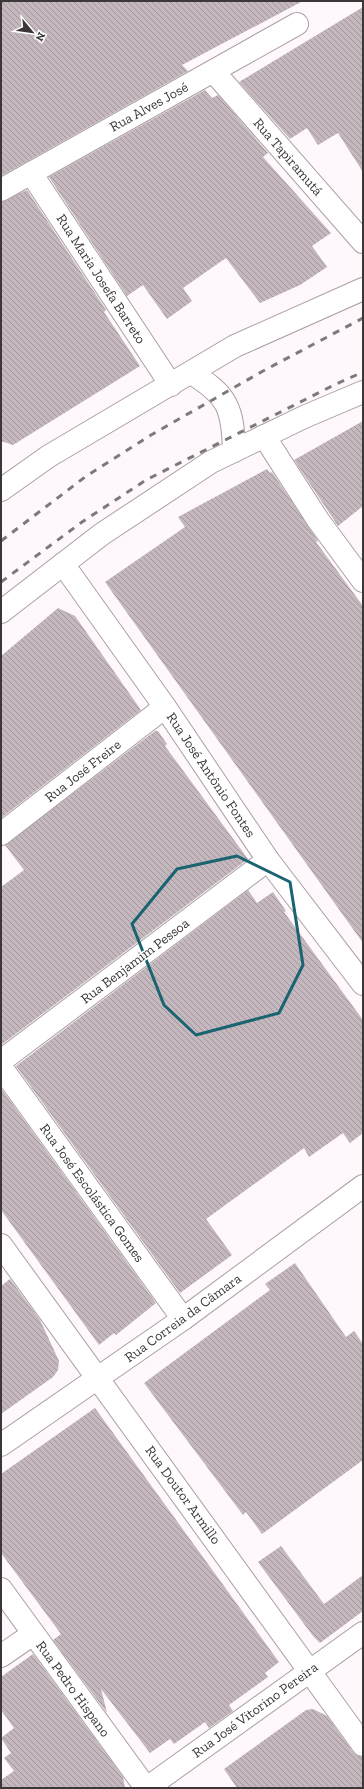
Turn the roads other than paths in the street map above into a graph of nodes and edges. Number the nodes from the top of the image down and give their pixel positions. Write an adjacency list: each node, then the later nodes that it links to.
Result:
1 (297, 24): 2 (street, Rua Alves José)
2 (214, 72): 3 (street, Rua Alves José); 5 (street, Rua Tapiramutá)
3 (31, 173): 4 (street, Rua Alves José); 8 (street, Rua Maria Josefa Barreto)
4 (1, 190)
5 (363, 242)
6 (363, 289): 7 (street)
7 (191, 373): 8 (street); 11 (street)
8 (171, 385): 12 (street)
9 (363, 392): 10 (street)
10 (264, 436): 11 (street); 14 (street)
11 (234, 451): 13 (street)
12 (3, 484)
13 (63, 564): 15 (street); 16 (street, Rua José Antônio Fontes)
14 (363, 581)
15 (1, 612)
16 (165, 707): 17 (street, Rua José Freire); 18 (street, Rua José Antônio Fontes)
17 (1, 834)
18 (268, 860): 19 (street, Rua José Antônio Fontes); 20 (street, Rua Benjamim Pessoa)
19 (363, 984)
20 (1, 1061)
21 (1, 1067): 24 (street, Rua José Escolástica Gomes)
22 (363, 1186): 24 (street, Rua Correia da Câmara)
23 (1, 1245): 25 (street, Rua Doutor Armillo)
24 (183, 1319): 25 (street, Rua Correia da Câmara)
25 (98, 1378): 26 (street, Rua Correia da Câmara); 31 (street, Rua Doutor Armillo)
26 (1, 1445)
27 (1, 1588): 29 (street, Rua Pedro Hispano)
28 (363, 1633): 31 (street, Rua José Vitorino Pereira)
29 (33, 1634): 30 (street); 33 (street, Rua Pedro Hispano)
30 (1, 1656)
31 (311, 1671): 32 (street, Rua Doutor Armillo); 33 (street, Rua José Vitorino Pereira)
32 (363, 1745)
33 (147, 1788)

